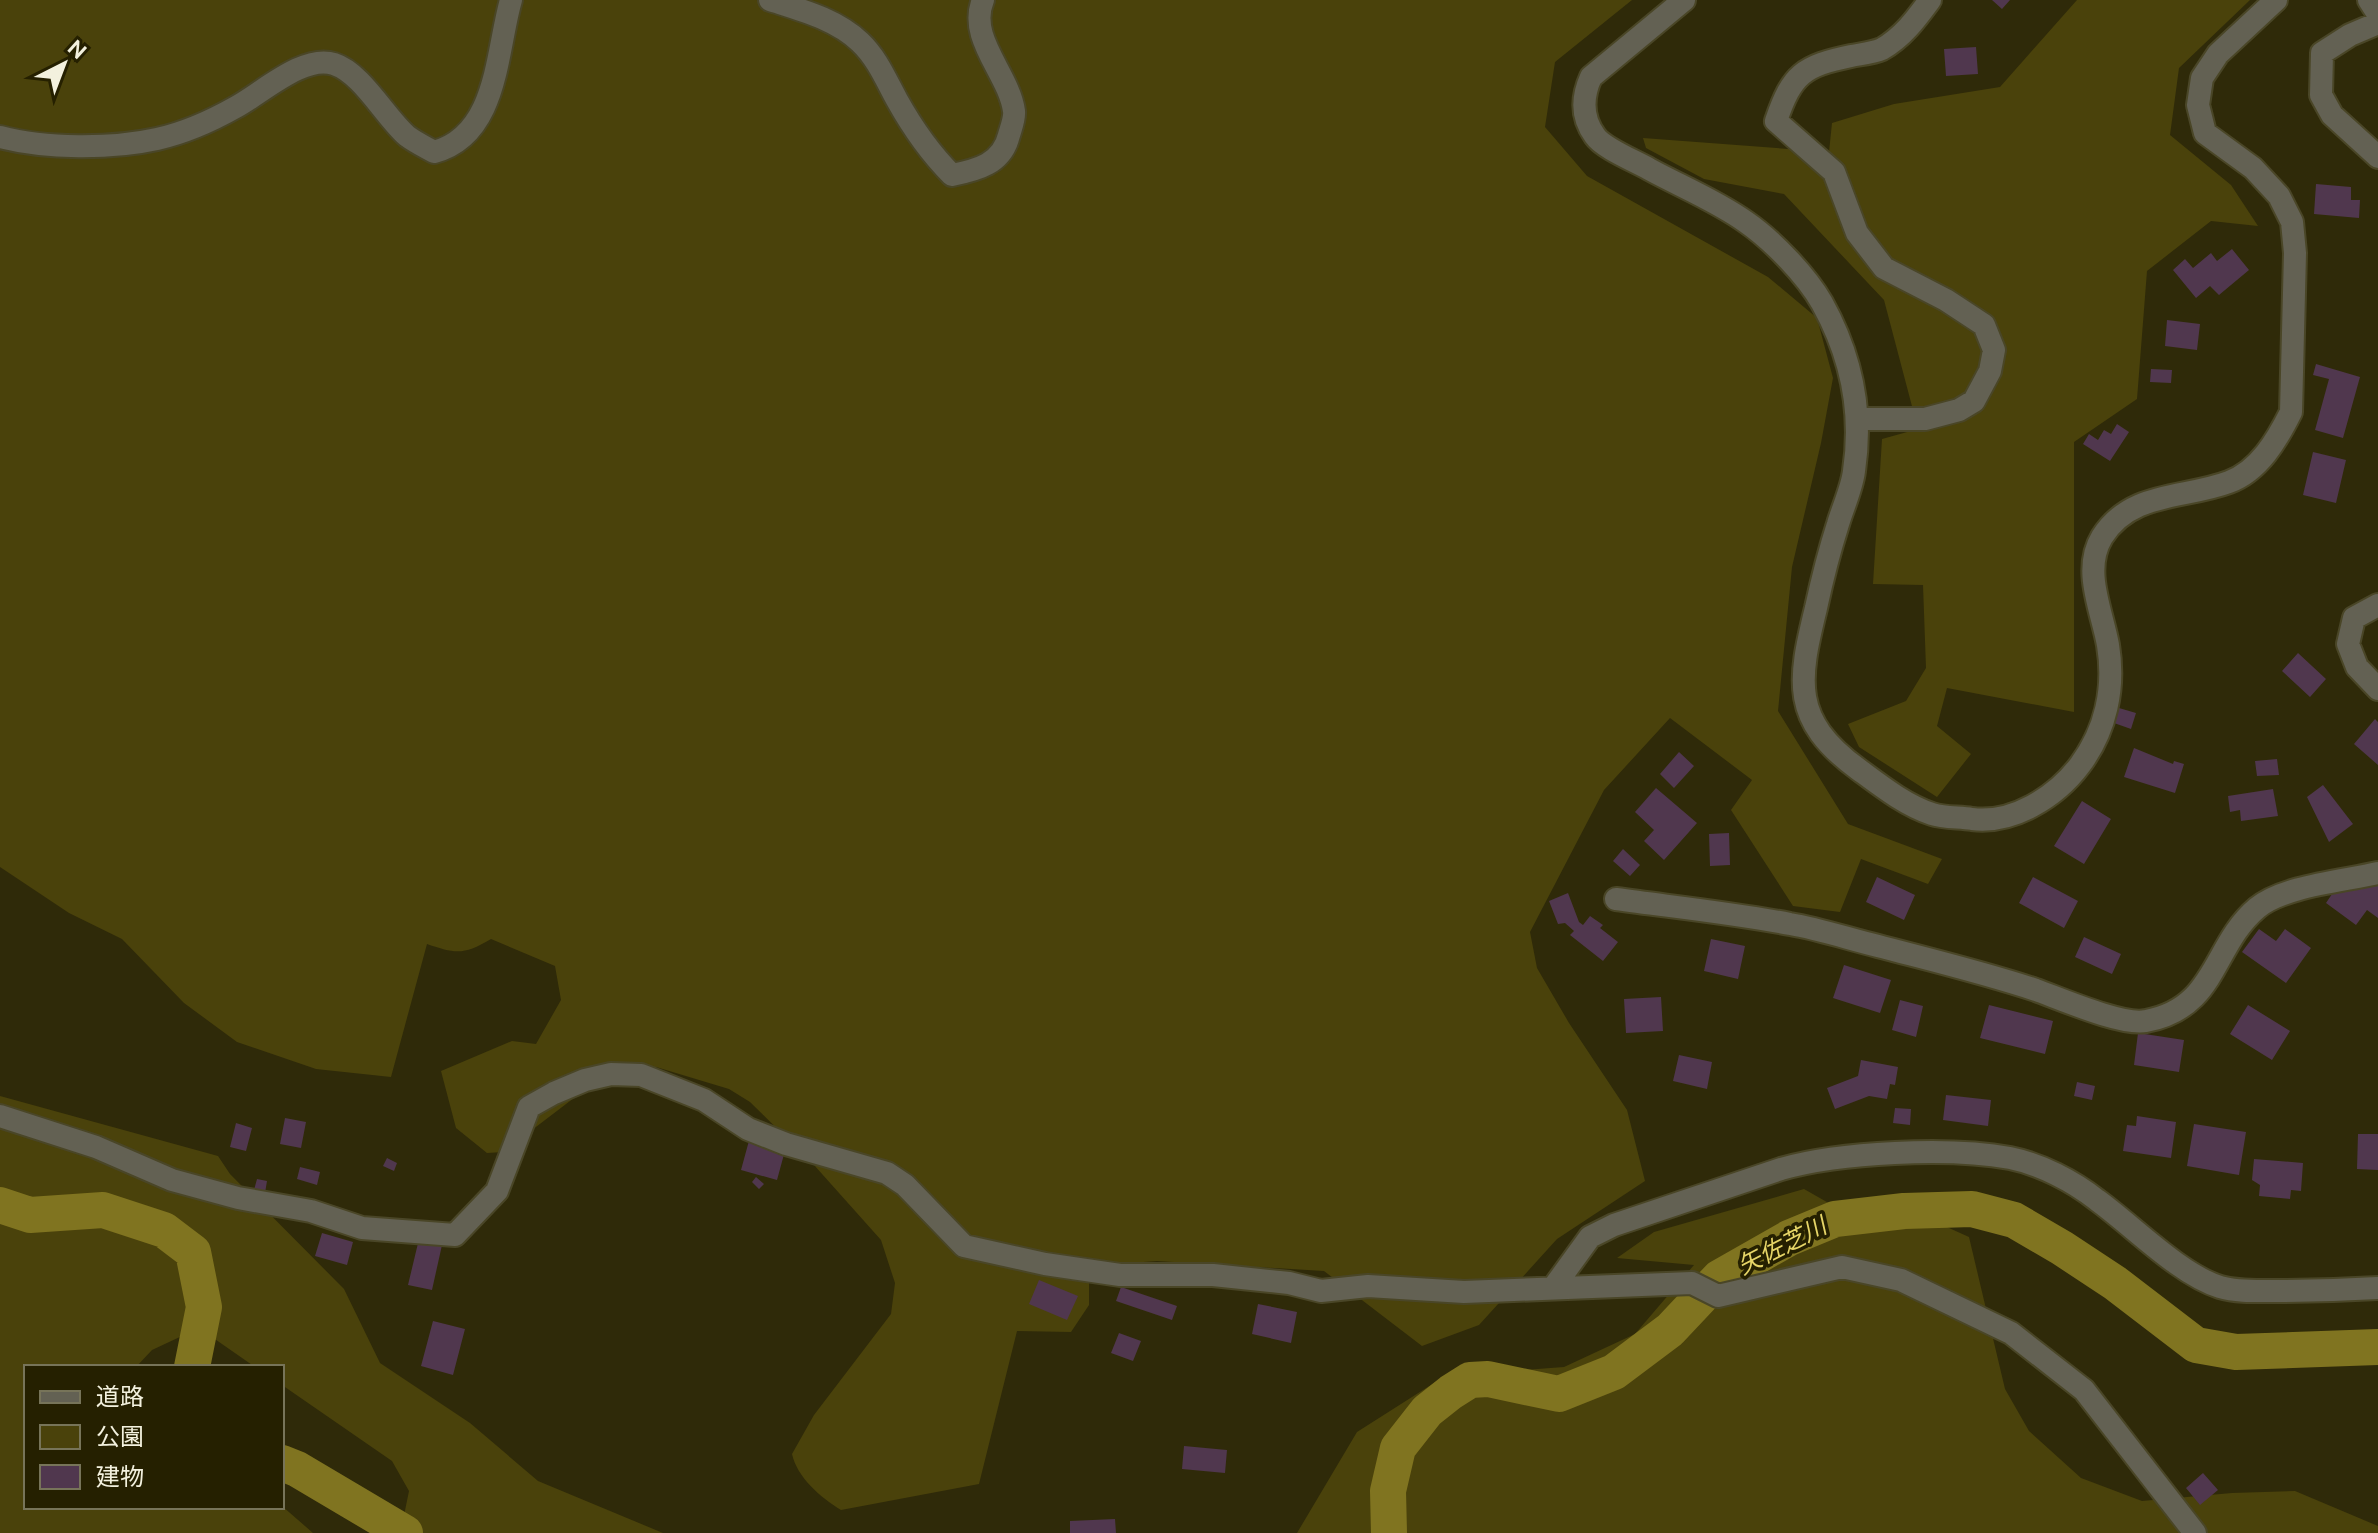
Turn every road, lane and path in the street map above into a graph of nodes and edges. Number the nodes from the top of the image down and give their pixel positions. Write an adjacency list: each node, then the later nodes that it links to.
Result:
1 (511, 0): 10 (street)
2 (770, 0): 3 (street)
3 (983, 0)
4 (1684, 0): 12 (street)
5 (1930, 0): 12 (street)
6 (2276, 0): 12 (street)
7 (2369, 0): 8 (street)
8 (2378, 14)
9 (2378, 23): 11 (street)
10 (0, 137)
11 (2378, 157)
12 (1858, 419)
13 (2378, 605): 14 (street)
14 (2378, 689)
15 (2378, 873): 16 (street)
16 (1616, 899)
17 (0, 1116): 18 (street)
18 (1553, 1288): 19 (street); 20 (street)
19 (2378, 1288)
20 (2195, 1533)

